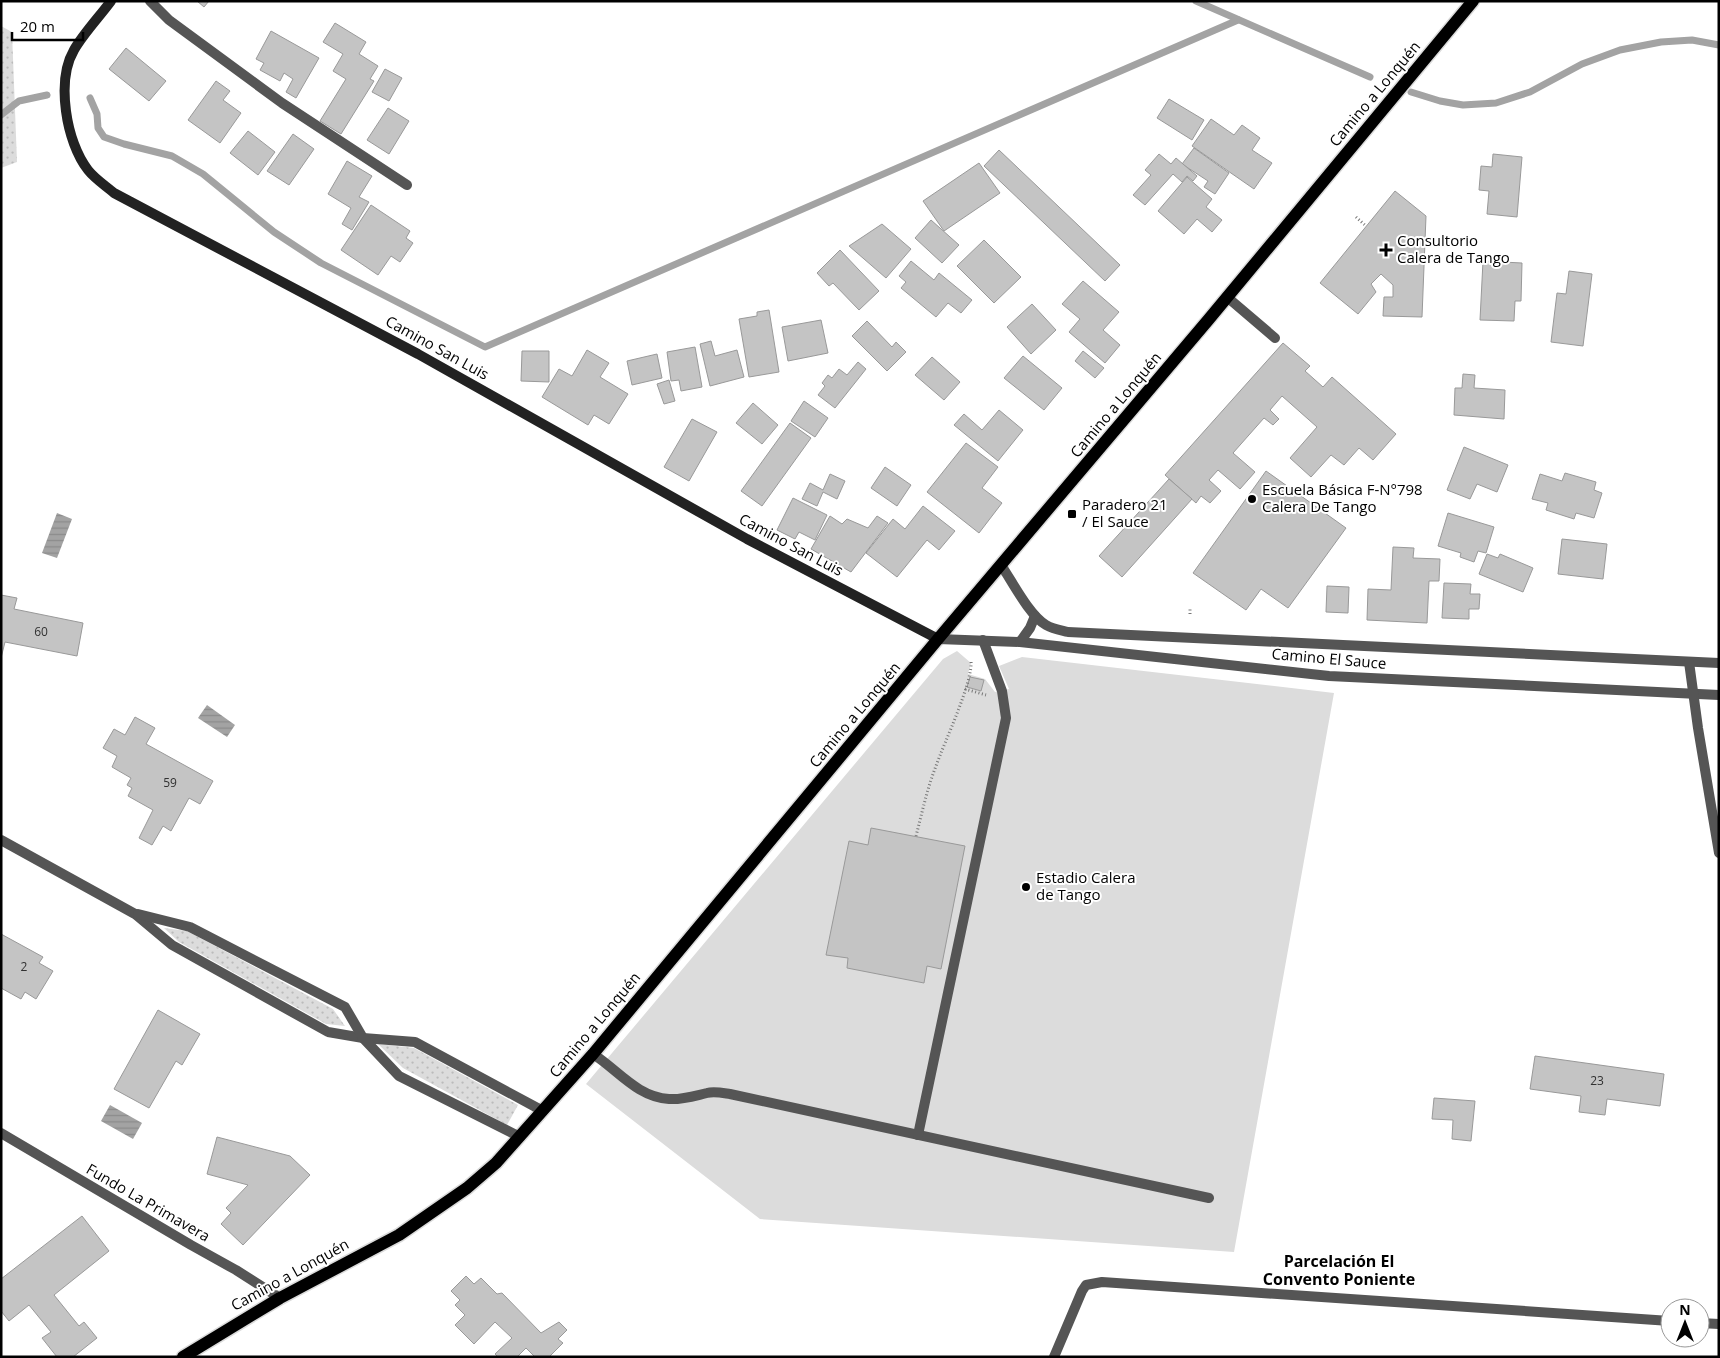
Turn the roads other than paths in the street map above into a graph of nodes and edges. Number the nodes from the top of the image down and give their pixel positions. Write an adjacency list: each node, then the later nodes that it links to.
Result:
1 (111, 1): 9 (street, Camino San Luis)
2 (150, 1): 4 (street)
3 (1473, 1): 5 (main road, Camino a Lonquén)
4 (408, 185)
5 (1227, 297): 6 (street); 7 (main road, Camino a Lonquén)
6 (1275, 338)
7 (1001, 565): 8 (street, Camino El Sauce); 9 (main road, Camino a Lonquén)
8 (1035, 616): 11 (street); 12 (street, Camino El Sauce)
9 (938, 639): 10 (street, Camino El Sauce); 20 (main road, Camino a Lonquén)
10 (983, 640): 11 (street, Camino El Sauce); 23 (street)
11 (1020, 642): 14 (street, Camino El Sauce)
12 (1689, 662): 13 (street, Camino El Sauce); 14 (street)
13 (1719, 662)
14 (1693, 694): 15 (street, Camino El Sauce); 17 (street)
15 (1719, 695)
16 (1, 840): 18 (street)
17 (1719, 853)
18 (135, 914): 19 (street); 19 (street)
19 (363, 1038): 21 (street); 24 (street)
20 (593, 1054): 21 (main road, Camino a Lonquén); 23 (street)
21 (543, 1111): 24 (main road, Camino a Lonquén)
22 (1, 1133): 26 (street, Fundo La Primavera)
23 (918, 1135): 25 (street)
24 (520, 1137): 26 (main road, Camino a Lonquén)
25 (1209, 1198)
26 (280, 1298): 28 (main road, Camino a Lonquén)
27 (1660, 1320): 29 (street)
28 (183, 1357)
29 (1054, 1357)

